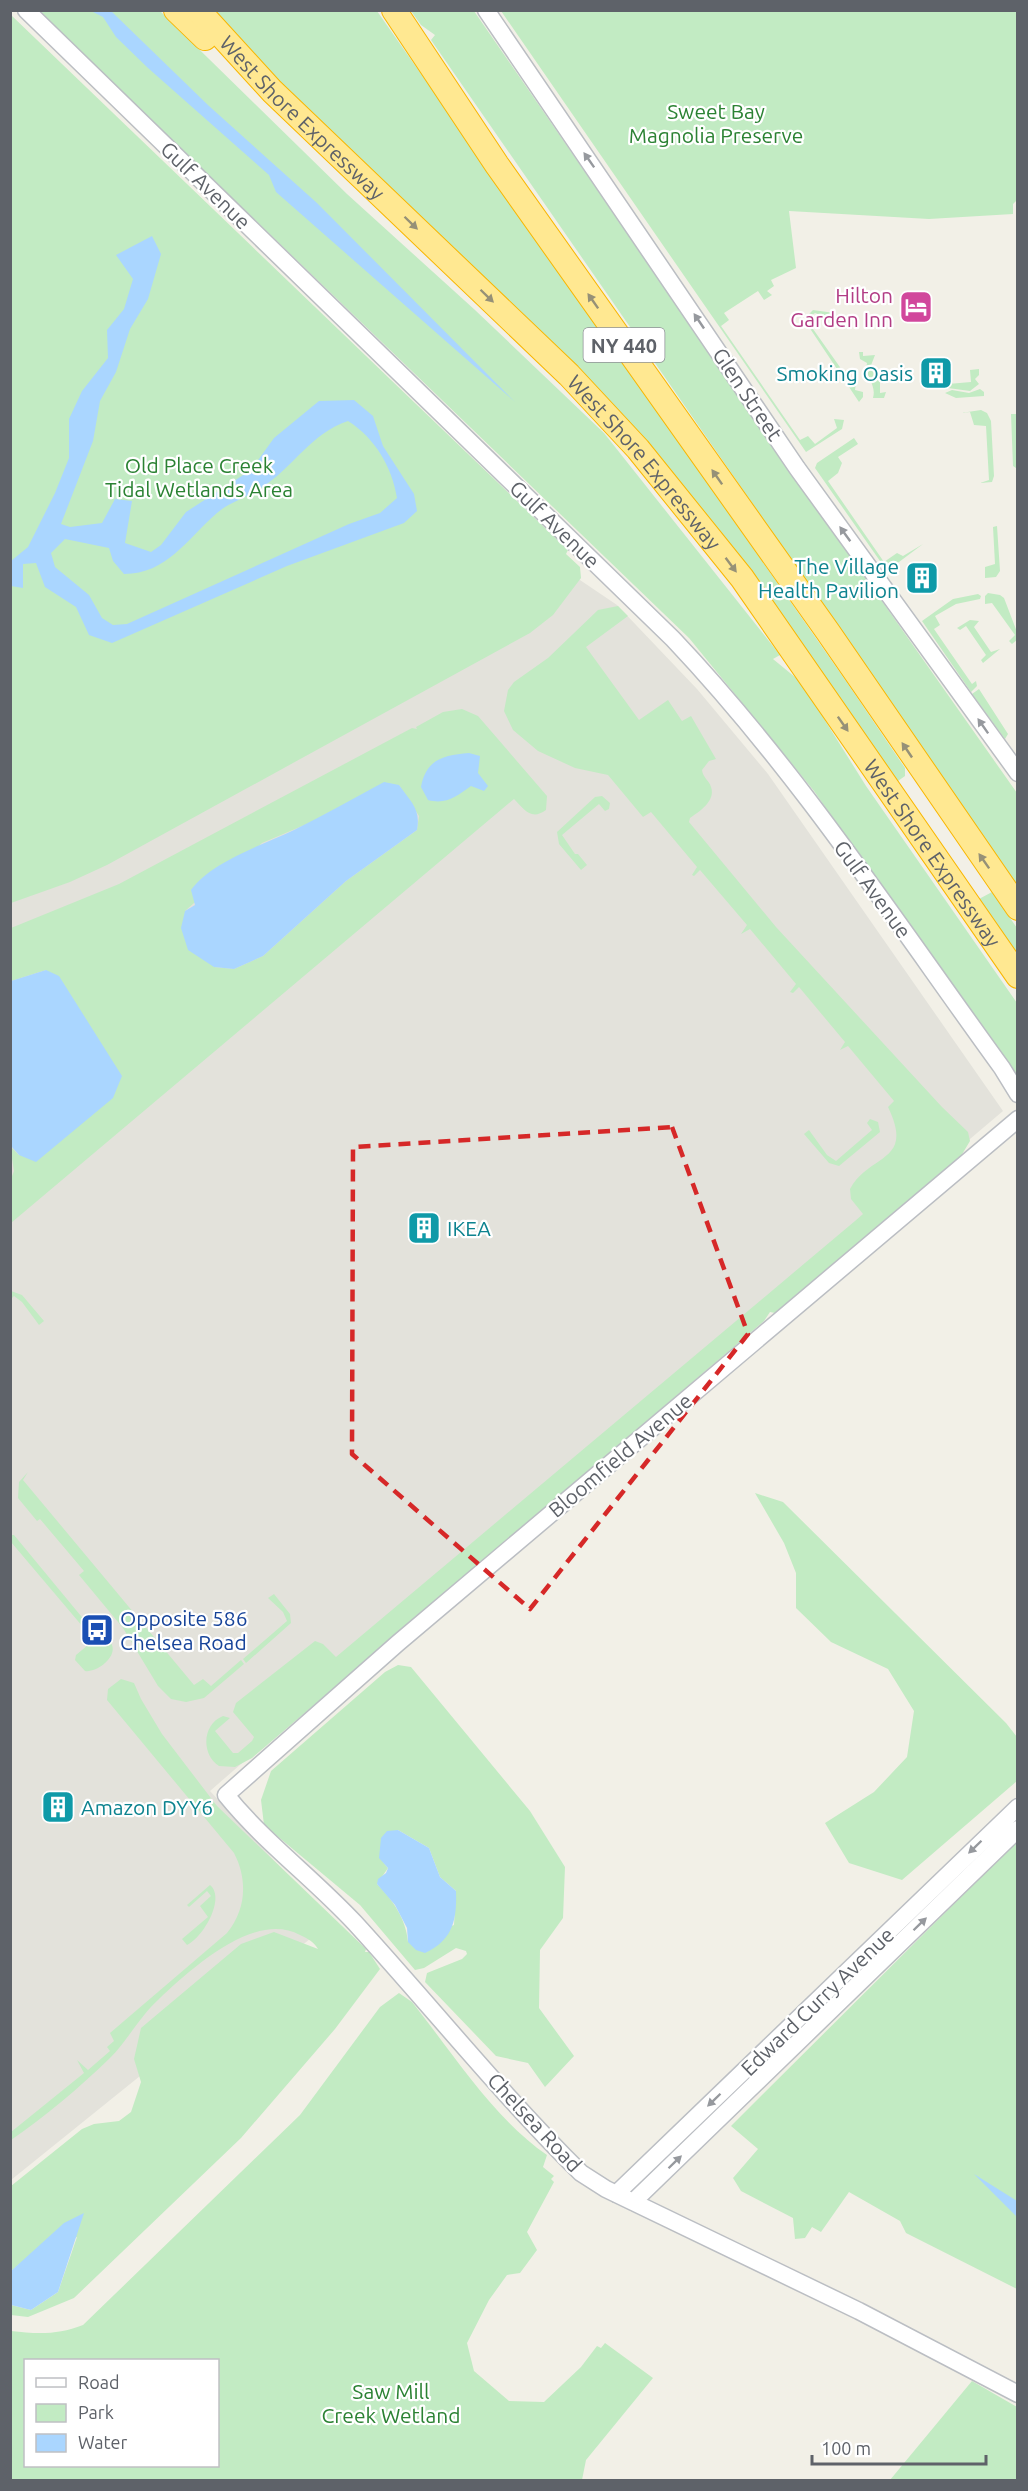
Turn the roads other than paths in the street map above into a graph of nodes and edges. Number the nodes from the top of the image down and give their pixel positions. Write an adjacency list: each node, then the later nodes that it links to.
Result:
1 (26, 10): 12 (street, Gulf Avenue)
2 (176, 10): 7 (highway)
3 (198, 10): 7 (highway, West Shore Expressway / NY 440)
4 (382, 10): 8 (highway)
5 (394, 10): 8 (highway, West Shore Expressway / NY 440)
6 (486, 10): 9 (street, Glen Street, one-way to 6)
7 (322, 140): 11 (highway, West Shore Expressway / NY 440, one-way to 11)
8 (497, 165): 10 (highway, West Shore Expressway / NY 440, one-way to 8)
9 (1017, 773)
10 (1017, 908)
11 (1017, 976)
12 (1017, 1094)
13 (1017, 1119): 14 (street, Bloomfield Avenue)
14 (226, 1795): 18 (street, Chelsea Road)
15 (1017, 1807): 17 (street, Edward Curry Avenue, one-way to 17)
16 (1017, 1829): 17 (street, Edward Curry Avenue, one-way to 16)
17 (776, 2052): 18 (street, Edward Curry Avenue, one-way to 18); 19 (street, Edward Curry Avenue, one-way to 17)
18 (616, 2194): 19 (street, Chelsea Road)
19 (633, 2202): 20 (street, Chelsea Road)
20 (1017, 2394)

